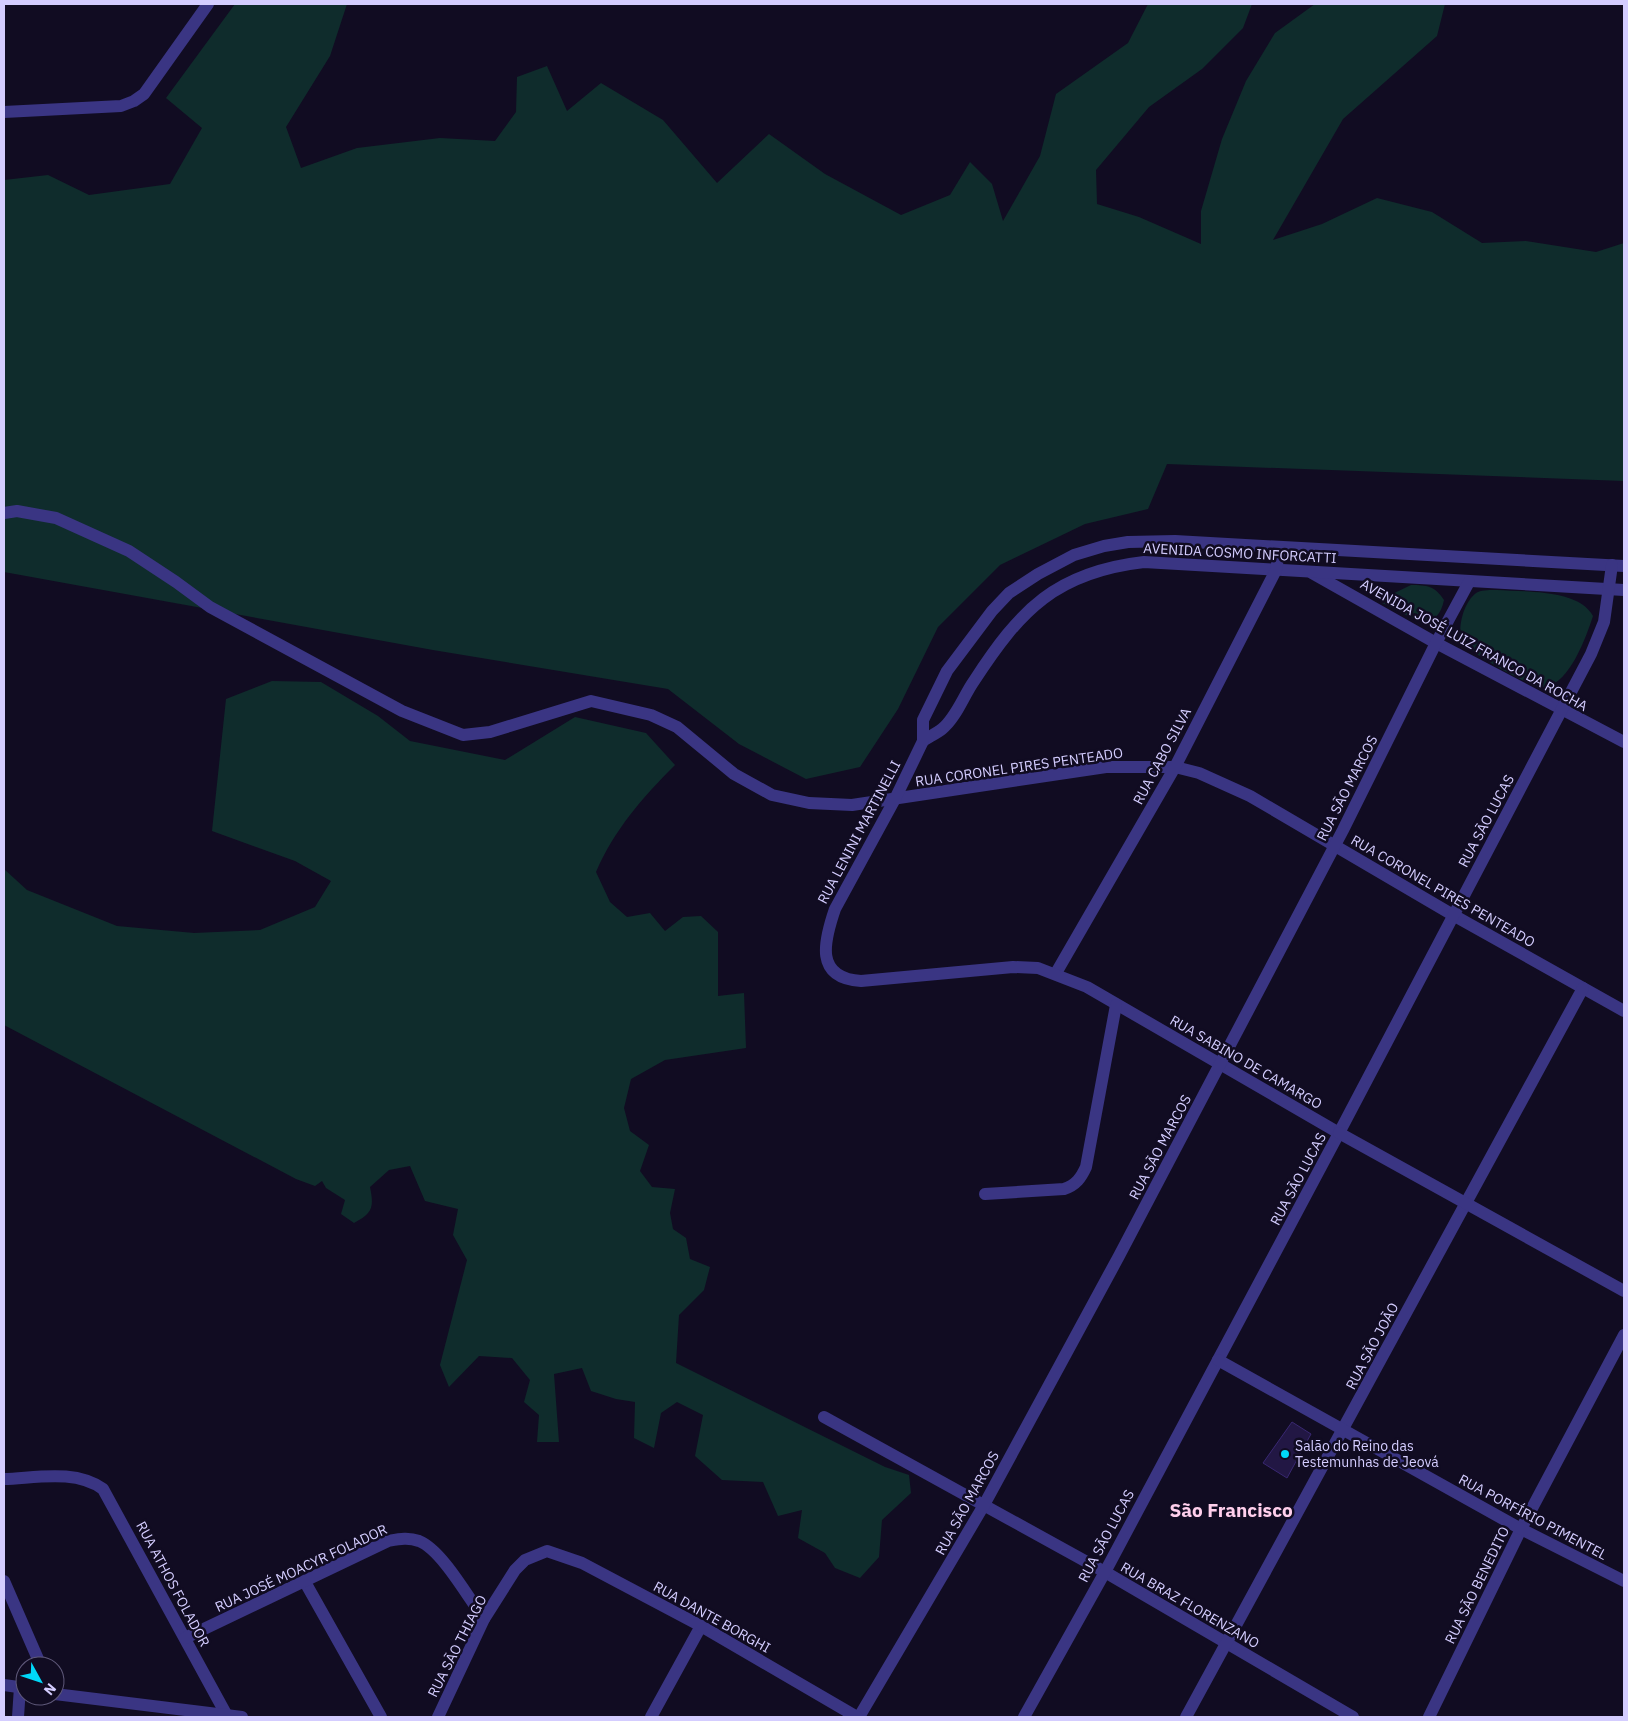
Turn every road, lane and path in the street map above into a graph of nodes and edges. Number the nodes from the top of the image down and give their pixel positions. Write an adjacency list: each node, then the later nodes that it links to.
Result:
1 (208, 4): 2 (street)
2 (4, 112)
3 (4, 513): 16 (street, RUA CORONEL PIRES PENTEADO)
4 (1280, 546): 5 (street, AVENIDA COSMO INFORCATTI); 6 (street, RUA CABO SILVA); 13 (street, AVENIDA COSMO INFORCATTI)
5 (1618, 566): 9 (street, RUA SÃO LUCAS)
6 (1276, 570): 7 (street, AVENIDA COSMO INFORCATTI); 13 (street, AVENIDA COSMO INFORCATTI); 15 (street, RUA CABO SILVA)
7 (1310, 572): 8 (street, AVENIDA COSMO INFORCATTI); 11 (street, AVENIDA JOSÉ LUIZ FRANCO DA ROCHA)
8 (1469, 582): 9 (street, AVENIDA COSMO INFORCATTI); 11 (street, RUA SÃO MARCOS)
9 (1610, 589): 10 (street, AVENIDA COSMO INFORCATTI); 12 (street, RUA SÃO LUCAS)
10 (1624, 590)
11 (1436, 643): 12 (street, AVENIDA JOSÉ LUIZ FRANCO DA ROCHA); 17 (street, RUA SÃO MARCOS)
12 (1562, 710): 14 (street, AVENIDA JOSÉ LUIZ FRANCO DA ROCHA); 18 (street, RUA SÃO LUCAS)
13 (923, 741): 16 (street, RUA LENINI MARTINELLI)
14 (1624, 742)
15 (1175, 767): 16 (street, RUA CORONEL PIRES PENTEADO); 17 (street, RUA CORONEL PIRES PENTEADO); 20 (street, RUA CABO SILVA)
16 (895, 799): 19 (street, RUA LENINI MARTINELLI)
17 (1335, 846): 18 (street, RUA CORONEL PIRES PENTEADO); 24 (street, RUA SÃO MARCOS)
18 (1453, 915): 21 (street, RUA CORONEL PIRES PENTEADO); 25 (street, RUA SÃO LUCAS)
19 (830, 967): 20 (street, RUA SABINO DE CAMARGO)
20 (1056, 974): 22 (street, RUA SABINO DE CAMARGO)
21 (1583, 988): 23 (street, RUA CORONEL PIRES PENTEADO); 27 (street, RUA SÃO JOÃO)
22 (1116, 1004): 24 (street, RUA SABINO DE CAMARGO); 26 (street)
23 (1624, 1010)
24 (1220, 1065): 25 (street, RUA SABINO DE CAMARGO); 34 (street, RUA SÃO MARCOS)
25 (1339, 1133): 27 (street, RUA SABINO DE CAMARGO); 30 (street, RUA SÃO LUCAS)
26 (985, 1194)
27 (1466, 1203): 28 (street, RUA SABINO DE CAMARGO); 32 (street, RUA SÃO JOÃO)
28 (1624, 1291)
29 (1624, 1335): 35 (street, RUA SÃO BENEDITO)
30 (1218, 1360): 32 (street, RUA PORFÍRIO PIMENTEL); 37 (street, RUA SÃO LUCAS)
31 (824, 1417): 34 (street, RUA BRAZ FLORENZANO)
32 (1343, 1432): 35 (street, RUA PORFÍRIO PIMENTEL); 44 (street, RUA SÃO JOÃO)
33 (4, 1479): 43 (street, RUA ATHOS FOLADOR)
34 (984, 1505): 37 (street, RUA BRAZ FLORENZANO); 52 (street, RUA SÃO MARCOS)
35 (1520, 1529): 39 (street, RUA PORFÍRIO PIMENTEL); 56 (street, RUA SÃO BENEDITO)
36 (547, 1551): 41 (street, RUA SÃO THIAGO); 42 (street, RUA DANTE BORGHI)
37 (1105, 1572): 44 (street, RUA BRAZ FLORENZANO); 53 (street, RUA SÃO LUCAS)
38 (4, 1581): 45 (street)
39 (1624, 1581)
40 (305, 1582): 41 (street, RUA JOSÉ MOACYR FOLADOR); 43 (street, RUA JOSÉ MOACYR FOLADOR); 49 (street)
41 (484, 1619): 50 (street, RUA SÃO THIAGO)
42 (701, 1626): 51 (street); 52 (street, RUA DANTE BORGHI)
43 (185, 1638): 47 (street, RUA ATHOS FOLADOR)
44 (1227, 1644): 54 (street, RUA SÃO JOÃO); 55 (street, RUA BRAZ FLORENZANO)
45 (37, 1656)
46 (65, 1695): 47 (street)
47 (226, 1714): 48 (street)
48 (242, 1717)
49 (381, 1717)
50 (438, 1717)
51 (651, 1717)
52 (858, 1717)
53 (1024, 1717)
54 (1186, 1717)
55 (1353, 1717)
56 (1429, 1717)

